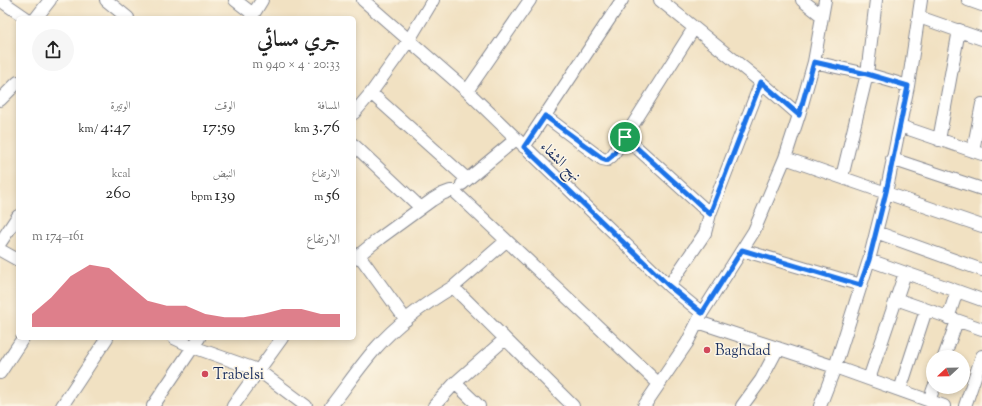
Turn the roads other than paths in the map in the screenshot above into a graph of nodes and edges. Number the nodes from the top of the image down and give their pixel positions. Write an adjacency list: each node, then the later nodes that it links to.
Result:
1 (0, 0): 17 (street)
2 (50, 0): 18 (street)
3 (106, 0): 19 (street)
4 (234, 0): 20 (street)
5 (262, 0): 20 (street)
6 (363, 0): 25 (street, نهج الشفاء)
7 (433, 0): 25 (street)
8 (530, 0): 32 (street)
9 (622, 0): 38 (street)
10 (660, 0): 23 (street)
11 (802, 0): 21 (street)
12 (825, 0): 21 (street)
13 (876, 0): 28 (street)
14 (921, 0): 22 (street)
15 (968, 0): 16 (street)
16 (982, 5)
17 (23, 16)
18 (38, 16)
19 (126, 16)
20 (252, 16)
21 (822, 16): 27 (street)
22 (919, 17): 24 (street); 31 (street)
23 (694, 28): 29 (street); 40 (street)
24 (959, 30): 26 (street); 41 (street)
25 (409, 40): 32 (street, نهج الشفاء); 33 (street)
26 (982, 40)
27 (814, 62): 28 (street); 37 (street)
28 (867, 74): 31 (street); 47 (street)
29 (761, 82): 37 (street); 53 (street)
30 (16, 84): 34 (street)
31 (908, 86): 39 (street)
32 (467, 91): 42 (street, نهج الشفاء)
33 (370, 94): 36 (street); 48 (street)
34 (0, 100)
35 (982, 104): 44 (street)
36 (356, 112)
37 (799, 115): 45 (street)
38 (545, 116): 40 (street); 42 (street)
39 (900, 126): 41 (street); 46 (street)
40 (625, 137): 53 (street)
41 (939, 140): 44 (street)
42 (520, 143): 48 (street); 67 (street, نهج الشفاء)
43 (356, 147): 52 (street)
44 (977, 153)
45 (785, 158): 47 (street); 60 (street)
46 (892, 159): 49 (street); 51 (street)
47 (842, 177): 51 (street)
48 (467, 179): 50 (street)
49 (982, 189)
50 (454, 192): 52 (street); 57 (street)
51 (886, 192): 55 (street); 56 (street)
52 (421, 208): 61 (street)
53 (710, 214): 67 (street)
54 (16, 219): 58 (street)
55 (982, 226)
56 (876, 232): 63 (street); 64 (street)
57 (506, 240): 68 (street); 91 (street)
58 (0, 243)
59 (0, 250): 62 (street)
60 (742, 250): 66 (street); 73 (street)
61 (356, 257): 75 (street)
62 (16, 259)
63 (869, 260): 65 (street); 66 (street)
64 (982, 270)
65 (905, 273): 69 (street); 70 (street)
66 (860, 285): 86 (street)
67 (669, 286): 73 (street, نهج الشفاء)
68 (453, 287): 75 (street); 77 (street)
69 (957, 291): 71 (street); 74 (street)
70 (896, 299): 72 (street); 89 (street)
71 (982, 300)
72 (926, 310): 74 (street); 92 (street)
73 (700, 317): 83 (street); 91 (street)
74 (953, 319): 76 (street); 84 (street)
75 (406, 320): 99 (street)
76 (982, 330)
77 (505, 339): 90 (street); 102 (street)
78 (22, 340): 88 (street)
79 (106, 340): 95 (street)
80 (183, 340): 82 (street)
81 (280, 340): 87 (street)
82 (196, 343): 87 (street); 96 (street)
83 (778, 348): 86 (street); 104 (street)
84 (946, 350)
85 (982, 356): 107 (street)
86 (835, 367): 89 (street); 105 (street)
87 (258, 370): 97 (street); 98 (street)
88 (0, 373)
89 (869, 379): 92 (street)
90 (455, 383): 100 (street); 101 (street)
91 (659, 384): 103 (street)
92 (900, 390): 94 (street)
93 (932, 394): 94 (street)
94 (929, 401): 106 (street)
95 (62, 406)
96 (153, 406)
97 (233, 406)
98 (306, 406)
99 (331, 406)
100 (434, 406)
101 (479, 406)
102 (573, 406)
103 (644, 406)
104 (742, 406)
105 (820, 406)
106 (944, 406)
107 (965, 406)

